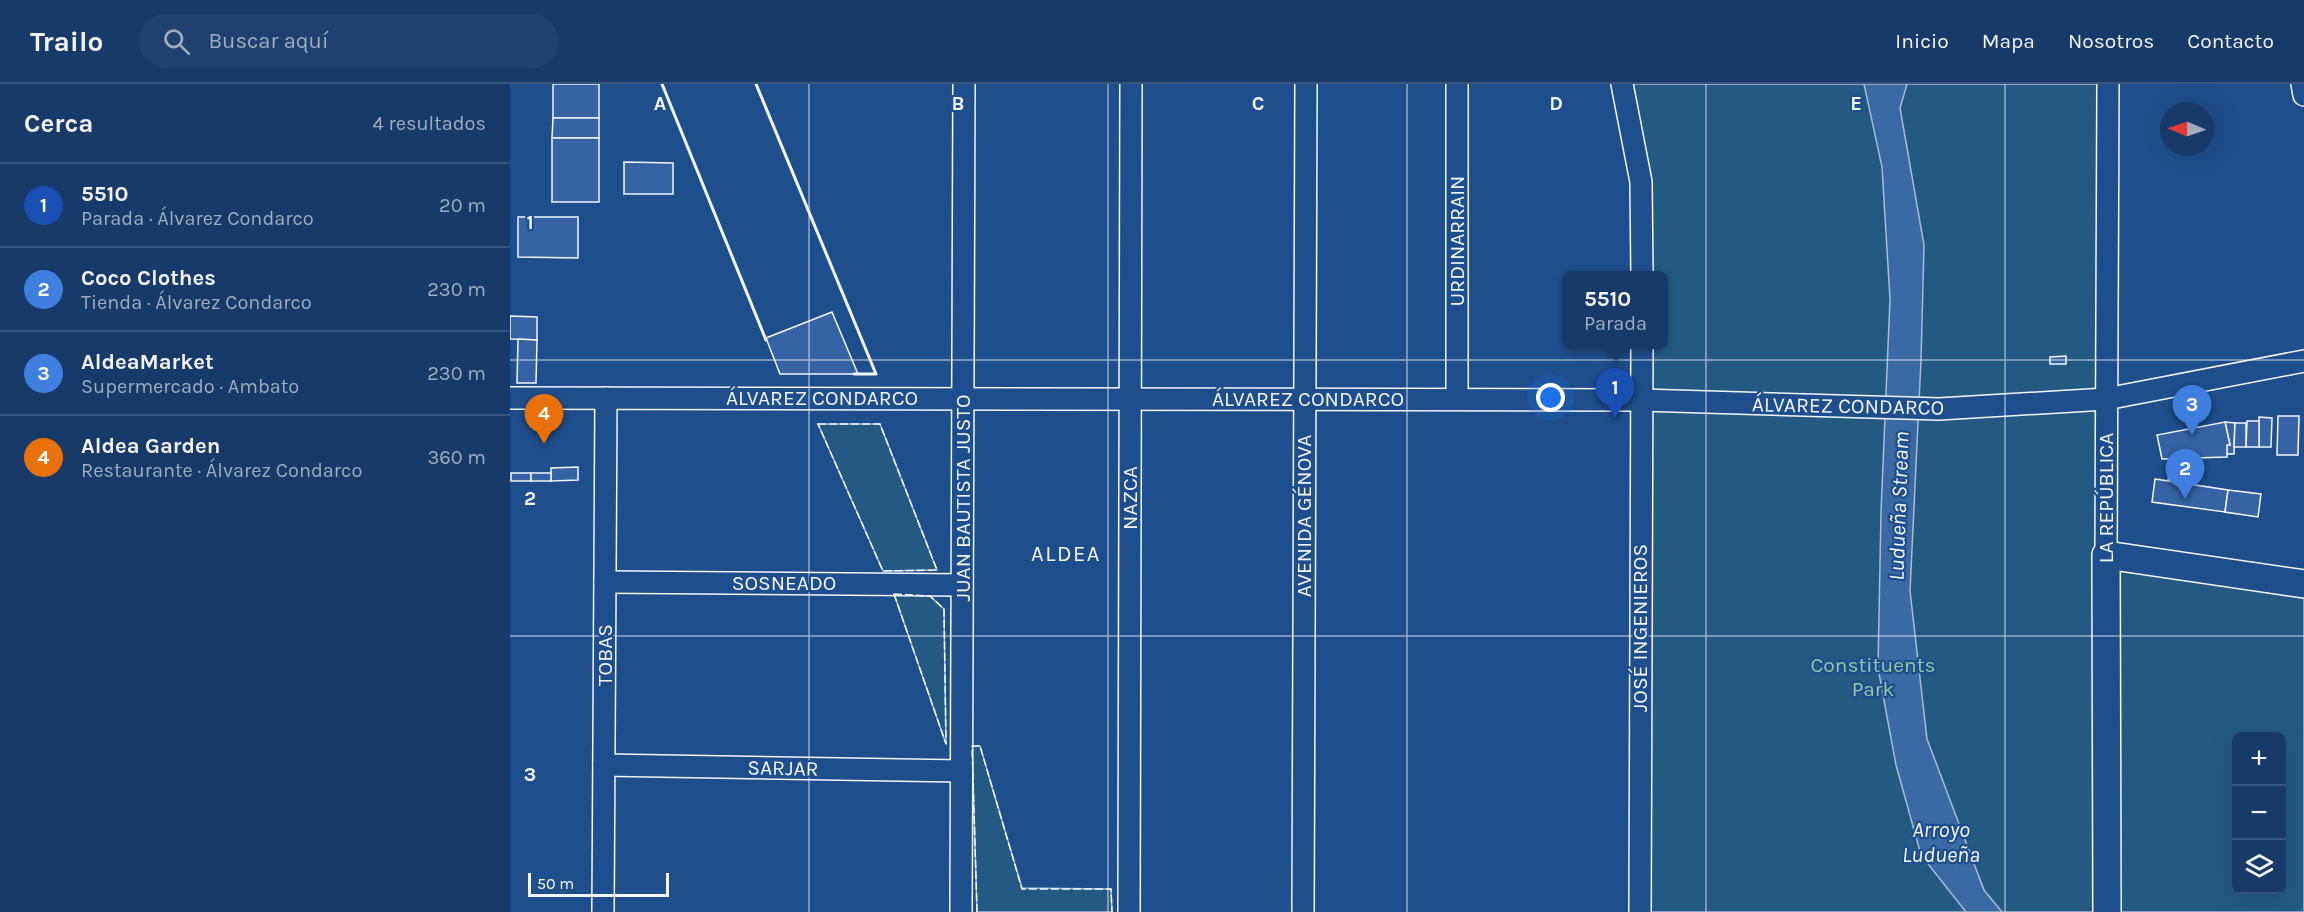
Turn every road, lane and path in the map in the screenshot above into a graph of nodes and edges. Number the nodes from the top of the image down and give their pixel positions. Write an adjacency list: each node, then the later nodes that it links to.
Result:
1 (964, 84): 14 (street, JUAN BAUTISTA JUSTO)
2 (1131, 84): 15 (street, NAZCA)
3 (1306, 84): 16 (street, AVENIDA GÉNOVA)
4 (1457, 84): 17 (street, URDINARRAIN)
5 (1622, 84): 9 (street)
6 (2108, 84): 18 (street, LA REPÚBLICA)
7 (2302, 84): 8 (street)
8 (2304, 95)
9 (1642, 271)
10 (1642, 349): 19 (street, JOSÉ INGENIEROS)
11 (2304, 360): 18 (street, ÁLVAREZ CONDARCO)
12 (510, 398): 13 (street, ÁLVAREZ CONDARCO)
13 (606, 398): 14 (street, ÁLVAREZ CONDARCO); 21 (street, TOBAS)
14 (963, 398): 15 (street, ÁLVAREZ CONDARCO); 23 (street, JUAN BAUTISTA JUSTO)
15 (1130, 399): 16 (street, ÁLVAREZ CONDARCO); 28 (street, NAZCA)
16 (1305, 399): 17 (street, ÁLVAREZ CONDARCO); 29 (street, AVENIDA GÉNOVA)
17 (1456, 399): 19 (street, ÁLVAREZ CONDARCO)
18 (2106, 399): 19 (street, ÁLVAREZ CONDARCO); 20 (street, LA REPÚBLICA)
19 (1641, 400): 30 (street, JOSÉ INGENIEROS)
20 (2106, 555): 22 (main road); 31 (main road, LA REPÚBLICA)
21 (605, 582): 23 (street, SOSNEADO); 24 (street, TOBAS)
22 (2304, 584)
23 (962, 585): 25 (street, JUAN BAUTISTA JUSTO)
24 (604, 765): 25 (street, SARJAR); 26 (street, TOBAS)
25 (961, 771): 27 (street, JUAN BAUTISTA JUSTO)
26 (603, 912)
27 (961, 912)
28 (1130, 912)
29 (1303, 912)
30 (1640, 912)
31 (2107, 912)

